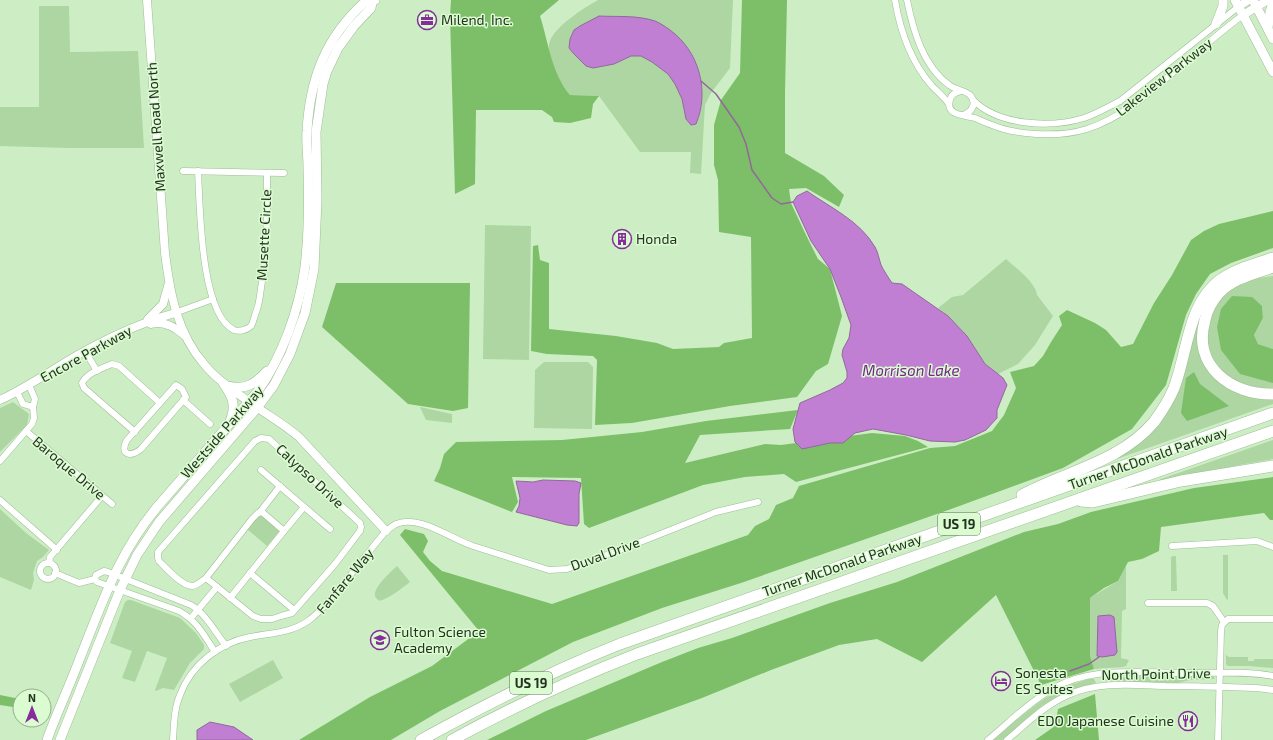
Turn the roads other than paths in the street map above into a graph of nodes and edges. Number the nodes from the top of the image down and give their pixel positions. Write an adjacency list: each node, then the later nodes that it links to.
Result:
1 (147, 0): 27 (street, Maxwell Road North)
2 (895, 0): 17 (street)
3 (907, 0): 15 (street)
4 (1223, 0): 11 (main road)
5 (1249, 0): 10 (street, Lakeview Parkway)
6 (1268, 0): 8 (street)
7 (373, 1): 34 (main road, Westside Parkway); 45 (main road, Westside Parkway)
8 (1255, 3): 10 (street); 12 (main road)
9 (1273, 3): 12 (main road)
10 (1239, 7): 11 (street, Lakeview Parkway); 14 (main road); 20 (street, Lakeview Parkway)
11 (1216, 24): 18 (street, Lakeview Parkway)
12 (1268, 28): 13 (main road)
13 (1273, 39)
14 (1273, 72)
15 (961, 91): 16 (street); 17 (street)
16 (973, 100): 18 (street, Lakeview Parkway); 19 (street)
17 (949, 104): 19 (street)
18 (1098, 112): 20 (street)
19 (963, 115): 20 (street, Lakeview Parkway)
20 (1102, 123)
21 (183, 171): 22 (street, Musette Circle)
22 (198, 171): 23 (street, Musette Circle); 28 (street, Musette Circle)
23 (267, 173): 24 (street, Musette Circle); 28 (street, Musette Circle)
24 (284, 173)
25 (1273, 258): 63 (highway)
26 (1273, 267): 39 (highway)
27 (168, 283): 29 (street); 30 (street)
28 (213, 299): 29 (street)
29 (175, 313): 30 (street, Encore Parkway); 32 (street)
30 (145, 322): 31 (street, Encore Parkway)
31 (122, 332): 32 (street); 33 (street, Encore Parkway)
32 (185, 335): 36 (street)
33 (85, 351): 35 (street); 37 (street, Encore Parkway)
34 (279, 356): 36 (main road); 42 (main road, Westside Parkway)
35 (97, 371): 43 (street); 51 (street)
36 (225, 384): 42 (street); 47 (main road)
37 (29, 385): 38 (street, Encore Parkway); 44 (street)
38 (17, 392): 40 (street, Encore Parkway); 44 (street)
39 (1273, 394)
40 (0, 400)
41 (183, 400): 43 (street); 48 (street); 51 (street)
42 (248, 402): 45 (street); 47 (main road, Westside Parkway)
43 (160, 403): 51 (street)
44 (33, 407): 49 (street)
45 (258, 408): 66 (street); 76 (main road, Westside Parkway)
46 (1273, 413): 63 (highway, Turner McDonald Parkway / US 19)
47 (230, 423): 73 (main road, Westside Parkway)
48 (210, 424)
49 (26, 431): 52 (street); 56 (street, Baroque Drive)
50 (1273, 431): 58 (highway, Turner McDonald Parkway / US 19)
51 (134, 432)
52 (0, 461)
53 (1273, 466): 58 (highway)
54 (261, 470): 55 (street)
55 (280, 486): 61 (street); 62 (street)
56 (102, 496): 60 (street, Baroque Drive); 69 (street)
57 (0, 500): 69 (street)
58 (1076, 500): 97 (highway, Turner McDonald Parkway / US 19)
59 (758, 502): 66 (street, Duval Drive)
60 (112, 504)
61 (304, 507): 64 (street); 65 (street)
62 (260, 512): 65 (street); 74 (street)
63 (988, 513): 96 (highway, Turner McDonald Parkway / US 19)
64 (330, 529)
65 (284, 531): 72 (street)
66 (386, 531): 87 (street, Fanfare Way)
67 (1172, 546): 68 (street)
68 (1273, 547)
69 (57, 550): 70 (street)
70 (49, 563): 71 (street); 71 (street)
71 (55, 571): 75 (street)
72 (250, 573): 80 (street); 83 (street)
73 (114, 575): 75 (street); 76 (street); 77 (main road, Westside Parkway)
74 (206, 578): 78 (street, Calypso Drive); 83 (street, Calypso Drive)
75 (95, 579): 77 (street)
76 (125, 579): 79 (main road, Westside Parkway); 82 (street)
77 (109, 586): 79 (street); 93 (main road, Westside Parkway)
78 (217, 587): 80 (street, Calypso Drive); 82 (street)
79 (120, 590): 84 (street); 94 (main road, Westside Parkway)
80 (230, 598): 83 (street, Calypso Drive)
81 (1148, 603): 86 (street)
82 (197, 609): 84 (street); 87 (street)
83 (294, 610)
84 (191, 618): 88 (street)
85 (1273, 619): 86 (street)
86 (1224, 622): 89 (street)
87 (226, 646): 88 (street, Fanfare Way)
88 (215, 652): 95 (street, Fanfare Way)
89 (1220, 673): 90 (street, North Point Drive); 91 (street); 98 (street, North Point Drive)
90 (1273, 676)
91 (1220, 687): 92 (street, North Point Drive); 99 (street, North Point Drive); 100 (street)
92 (1273, 690)
93 (47, 740)
94 (60, 740)
95 (173, 740)
96 (422, 740)
97 (452, 740)
98 (988, 740)
99 (1007, 740)
100 (1218, 740)

